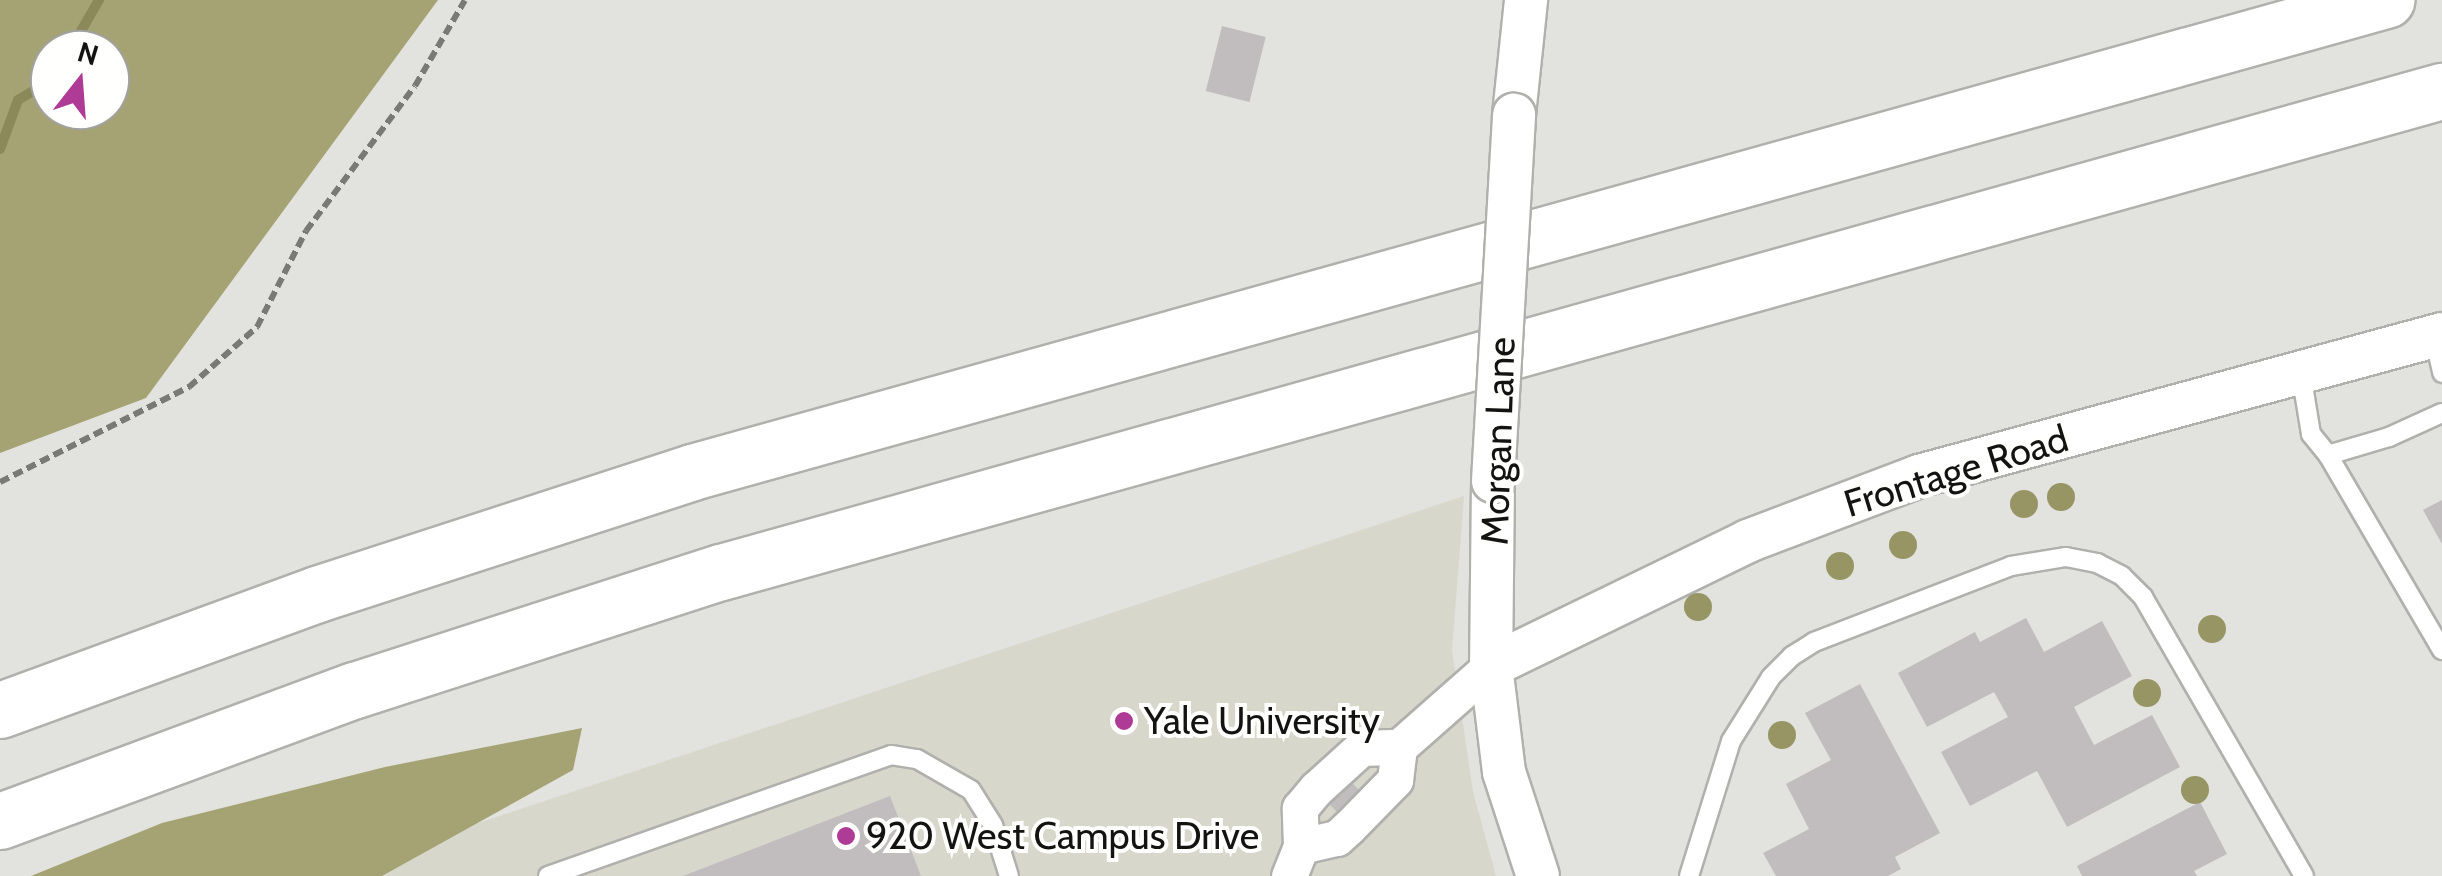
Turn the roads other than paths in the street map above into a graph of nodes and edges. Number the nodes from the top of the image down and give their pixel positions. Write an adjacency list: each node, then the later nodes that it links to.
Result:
1 (1526, 0): 9 (street, Morgan Lane, bridge)
2 (2386, 0): 10 (highway)
3 (2442, 91): 12 (highway)
4 (2439, 348): 5 (street, Frontage Road)
5 (2301, 372): 7 (lane); 9 (street, Frontage Road)
6 (2442, 412): 7 (lane)
7 (2328, 455): 8 (lane)
8 (2442, 650)
9 (1491, 666): 11 (street); 16 (street, Morgan Lane)
10 (0, 710)
11 (1399, 747): 13 (street); 13 (street)
12 (0, 820)
13 (1295, 861)
14 (548, 876): 15 (lane)
15 (1009, 876)
16 (1538, 876)
17 (1689, 876): 18 (lane)
18 (2304, 876)

